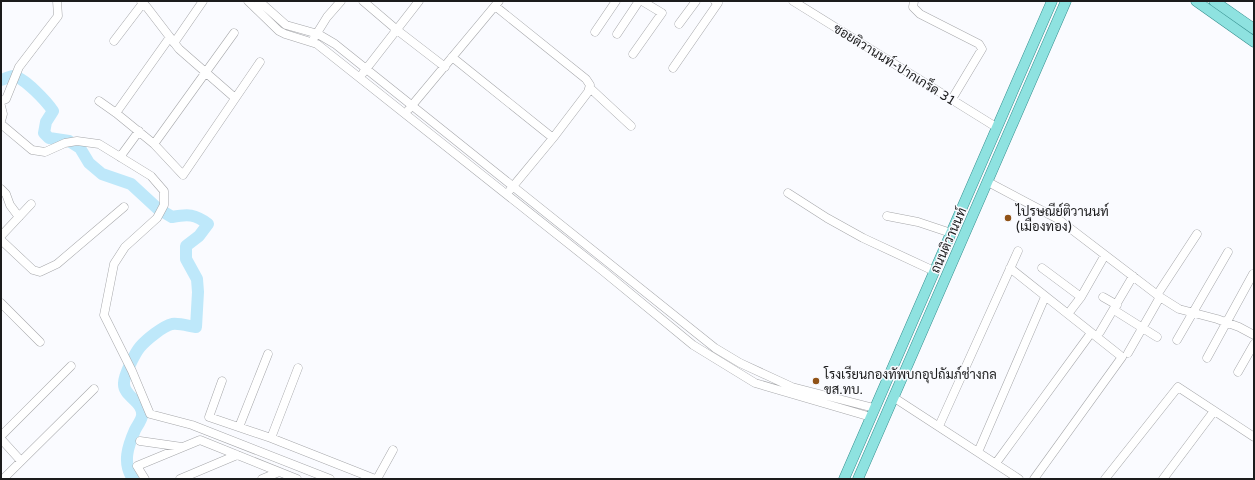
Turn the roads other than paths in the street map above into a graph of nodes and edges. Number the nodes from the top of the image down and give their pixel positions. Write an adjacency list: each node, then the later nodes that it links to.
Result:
1 (56, 1): 44 (street)
2 (203, 1): 29 (street)
3 (248, 1): 19 (street)
4 (341, 1): 27 (street)
5 (363, 1): 24 (street)
6 (418, 1): 24 (street)
7 (616, 1): 25 (street)
8 (639, 1): 28 (street)
9 (642, 1): 20 (street)
10 (696, 1): 22 (street)
11 (715, 1): 37 (street)
12 (793, 1): 43 (street, ซอยติวานนท์-ปากเกร็ด 31)
13 (914, 1): 43 (street)
14 (1052, 1): 53 (main road, ถนนติวานนท์)
15 (1066, 1): 55 (main road, ถนนติวานนท์)
16 (1196, 1): 32 (main road)
17 (1214, 1): 23 (main road)
18 (145, 3): 29 (street); 30 (street)
19 (259, 3): 27 (street); 31 (street)
20 (653, 3): 33 (street)
21 (497, 4): 34 (street); 41 (street)
22 (679, 24)
23 (1254, 29)
24 (397, 30): 36 (street); 38 (street)
25 (595, 32)
26 (234, 33): 39 (street)
27 (316, 33): 31 (street); 38 (street)
28 (617, 34)
29 (172, 40): 39 (street); 48 (street)
30 (114, 41)
31 (312, 42): 40 (street)
32 (1254, 42)
33 (633, 54)
34 (452, 57): 36 (street); 56 (street)
35 (260, 62): 42 (street)
36 (445, 66): 47 (street)
37 (673, 68)
38 (366, 69): 40 (street); 47 (street)
39 (205, 72): 42 (street); 57 (street)
40 (360, 78): 49 (street)
41 (590, 88): 52 (street); 56 (street)
42 (235, 98): 57 (street)
43 (952, 99): 53 (street, ซอยติวานนท์-ปากเกร็ด 31)
44 (1, 101)
45 (99, 101): 48 (street)
46 (1, 106): 50 (street)
47 (412, 106): 49 (street); 58 (street)
48 (116, 113): 54 (street)
49 (404, 114): 60 (street)
50 (1, 121)
51 (1, 124): 59 (street)
52 (631, 126)
53 (996, 127): 55 (main road); 70 (main road, ถนนติวานนท์)
54 (138, 132): 57 (street); 59 (street)
55 (1009, 133): 61 (main road, ถนนติวานนท์)
56 (553, 138): 62 (street)
57 (154, 144)
58 (475, 156): 60 (street); 62 (street)
59 (120, 157): 130 (street)
60 (469, 164): 65 (street)
61 (988, 182): 76 (street); 107 (main road, ถนนติวานนท์)
62 (514, 186): 65 (street); 108 (street)
63 (1, 189): 69 (street)
64 (788, 193): 79 (street)
65 (507, 194): 108 (street)
66 (31, 204): 69 (street)
67 (124, 207): 73 (street)
68 (887, 216): 70 (street)
69 (19, 217): 72 (street)
70 (950, 233): 79 (main road, ถนนติวานนท์)
71 (1197, 234): 82 (street)
72 (1, 236)
73 (1, 240)
74 (1018, 251): 77 (street)
75 (1228, 252): 89 (street)
76 (1106, 255): 81 (street); 84 (street)
77 (1010, 268): 83 (street); 111 (street)
78 (1042, 268): 84 (street)
79 (934, 271): 108 (main road, ถนนติวานนท์)
80 (1252, 274): 90 (street)
81 (1133, 276): 82 (street); 87 (street)
82 (1159, 296): 89 (street); 91 (street)
83 (1045, 297): 93 (street); 120 (street)
84 (1081, 297): 88 (street)
85 (1103, 297): 87 (street)
86 (1, 303): 97 (street)
87 (1115, 307): 91 (street); 92 (street)
88 (1071, 310)
89 (1193, 313): 90 (street); 96 (street)
90 (1226, 322): 94 (street); 101 (street)
91 (1143, 327): 95 (street); 99 (street)
92 (1100, 332)
93 (1091, 333): 123 (street); 135 (street)
94 (1254, 335)
95 (1157, 337)
96 (1177, 340)
97 (40, 342)
98 (1254, 344): 104 (street)
99 (1128, 353)
100 (268, 354): 112 (street)
101 (1207, 358)
102 (70, 366): 113 (street)
103 (298, 368): 115 (street)
104 (1238, 372)
105 (222, 381): 112 (street)
106 (94, 389): 122 (street)
107 (893, 397): 109 (main road, ถนนติวานนท์); 111 (street)
108 (873, 410): 109 (main road); 132 (main road, ถนนติวานนท์)
109 (888, 410): 133 (main road, ถนนติวานนท์)
110 (1214, 411): 114 (street); 136 (street); 137 (street)
111 (939, 426): 120 (street)
112 (239, 427): 115 (street)
113 (1, 436)
114 (1254, 437)
115 (271, 438): 131 (street)
116 (1, 439): 122 (street)
117 (140, 441): 118 (street)
118 (182, 447): 121 (street); 126 (street)
119 (393, 450): 131 (street)
120 (978, 452): 123 (street)
121 (237, 455): 124 (street); 127 (street)
122 (21, 461): 125 (street)
123 (996, 463): 134 (street)
124 (279, 472): 128 (street); 129 (street)
125 (3, 479)
126 (145, 479)
127 (180, 479)
128 (262, 479)
129 (297, 479)
130 (330, 479)
131 (376, 479)
132 (844, 479)
133 (858, 479)
134 (1019, 479)
135 (1034, 479)
136 (1105, 479)
137 (1163, 479)

